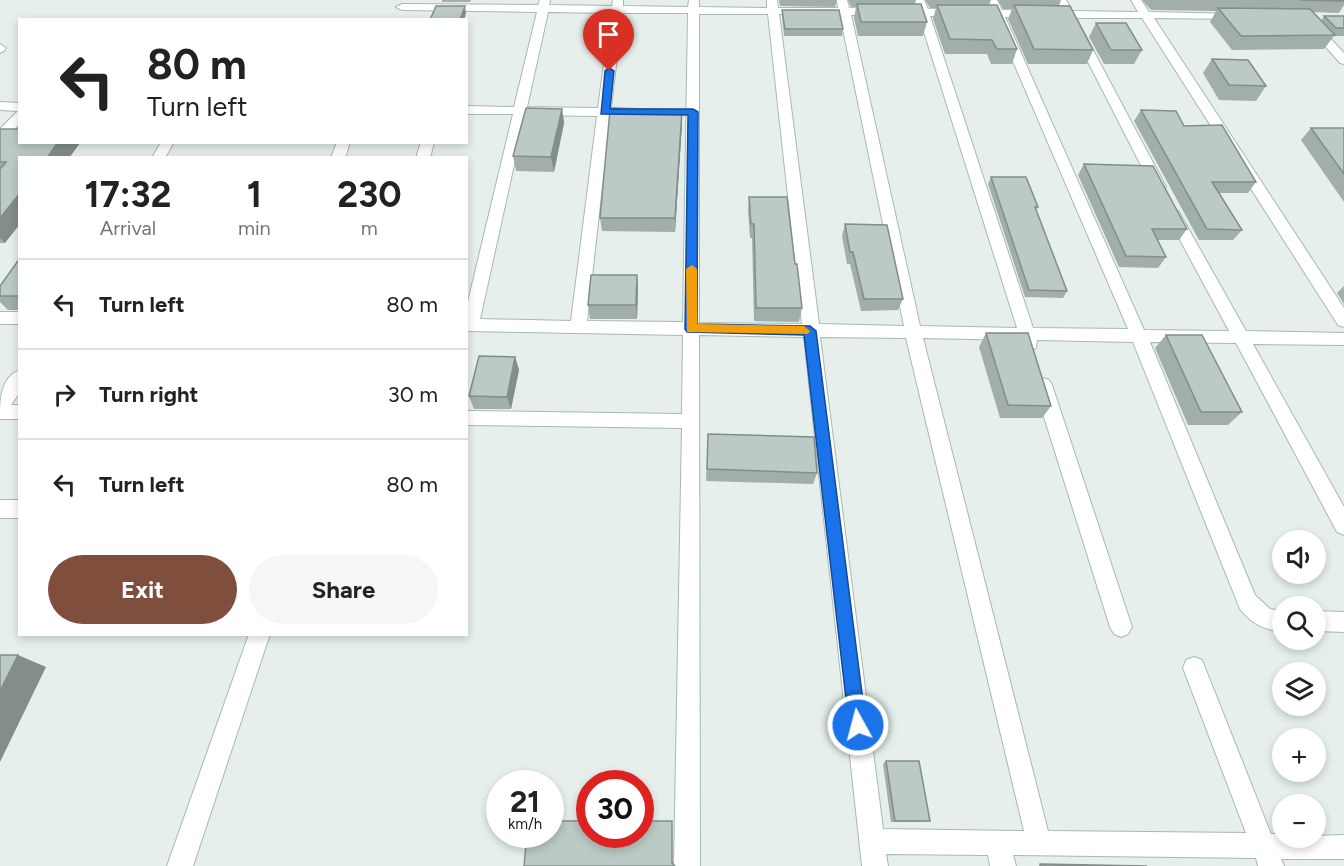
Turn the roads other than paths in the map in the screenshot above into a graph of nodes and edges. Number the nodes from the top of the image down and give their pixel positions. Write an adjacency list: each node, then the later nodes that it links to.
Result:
1 (1061, 0): 13 (street)
2 (1136, 0): 14 (street)
3 (1190, 0): 15 (street)
4 (404, 3): 5 (street); 17 (street)
5 (472, 4): 6 (street)
6 (544, 4): 7 (street); 23 (street)
7 (617, 5): 8 (street); 24 (street)
8 (694, 5): 9 (street); 33 (street)
9 (772, 6): 10 (street); 34 (street)
10 (843, 7): 11 (street); 35 (street)
11 (921, 7): 12 (street); 36 (street)
12 (996, 7): 13 (street); 37 (street)
13 (1069, 14): 14 (street); 38 (street)
14 (1145, 15): 15 (street); 30 (street)
15 (1200, 16): 16 (street)
16 (1253, 17)
17 (398, 18)
18 (1325, 18): 19 (street)
19 (1344, 60)
20 (0, 106): 21 (street)
21 (18, 107)
22 (468, 110): 23 (street)
23 (520, 111): 24 (street); 31 (street)
24 (604, 112): 25 (street); 32 (street)
25 (627, 112)
26 (18, 116): 27 (street)
27 (0, 137)
28 (0, 318): 29 (street)
29 (18, 318)
30 (1344, 321)
31 (469, 325): 32 (street)
32 (578, 327): 33 (street)
33 (691, 329): 34 (street); 44 (street)
34 (810, 331): 35 (street); 54 (street)
35 (913, 332): 36 (street); 56 (street)
36 (1026, 334): 37 (street); 51 (street)
37 (1139, 336): 38 (street); 48 (street)
38 (1240, 337): 39 (street); 47 (street)
39 (1344, 339)
40 (18, 380): 41 (street)
41 (0, 409): 42 (street)
42 (18, 412)
43 (468, 418): 44 (street)
44 (690, 421): 60 (street)
45 (0, 509): 46 (street)
46 (18, 509)
47 (1344, 526)
48 (1272, 621)
49 (1326, 621): 50 (street)
50 (1344, 622)
51 (1121, 627)
52 (259, 636): 59 (street)
53 (1194, 668): 58 (street)
54 (872, 842): 55 (street); 61 (street)
55 (999, 842): 56 (street); 62 (street)
56 (1039, 843): 58 (street)
57 (1344, 847): 58 (street)
58 (1268, 856)
59 (180, 866)
60 (687, 866)
61 (875, 866)
62 (1003, 866)

